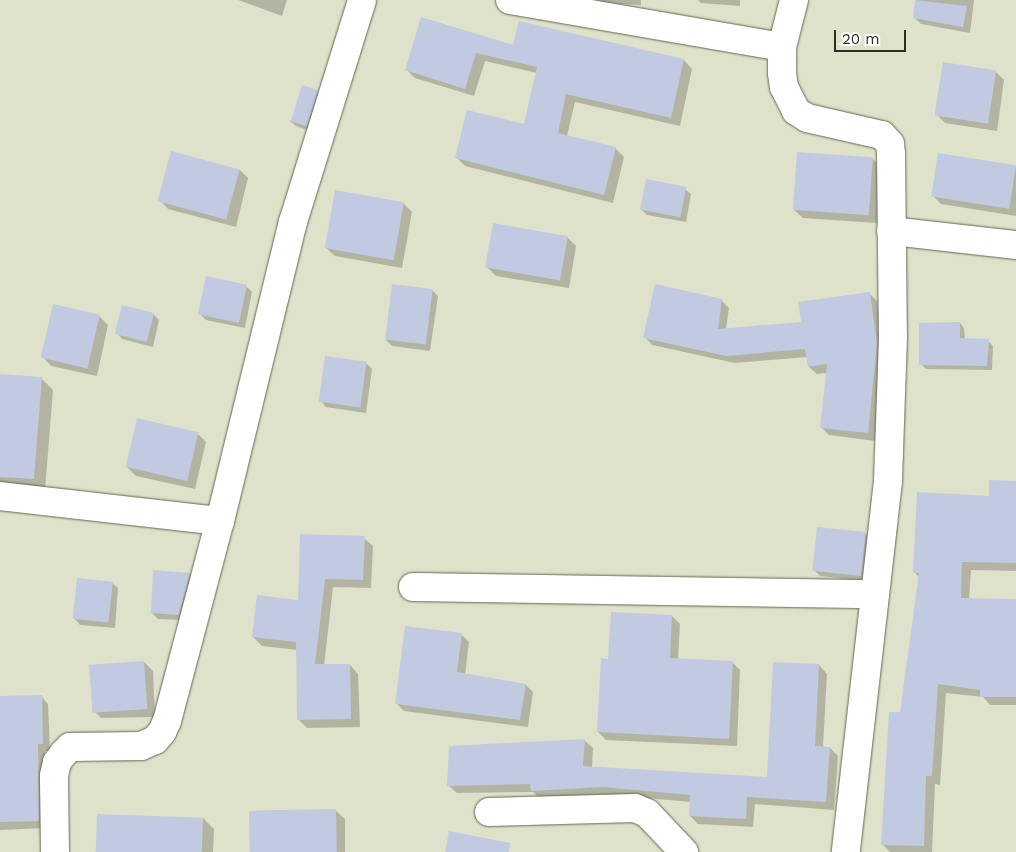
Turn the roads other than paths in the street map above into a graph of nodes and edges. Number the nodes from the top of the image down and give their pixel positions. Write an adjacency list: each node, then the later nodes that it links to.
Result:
1 (362, 0): 8 (street)
2 (510, 0): 4 (street)
3 (794, 0): 4 (street)
4 (782, 47): 5 (street)
5 (891, 231): 6 (street); 10 (street)
6 (1016, 245)
7 (0, 496): 8 (street)
8 (220, 521): 12 (street)
9 (413, 587): 10 (street)
10 (875, 594): 14 (street)
11 (489, 812): 13 (street)
12 (55, 852)
13 (684, 852)
14 (846, 852)

